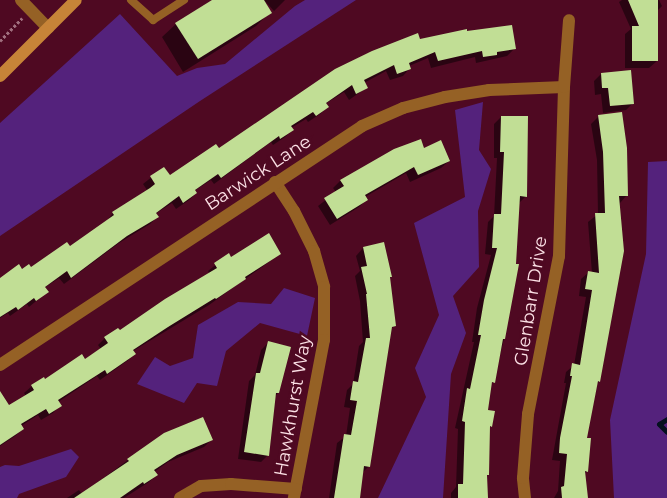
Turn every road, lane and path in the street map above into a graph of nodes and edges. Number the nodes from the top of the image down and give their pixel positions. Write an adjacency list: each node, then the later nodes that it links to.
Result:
1 (21, 0): 6 (street)
2 (76, 0): 6 (main road)
3 (132, 0): 4 (lane)
4 (184, 0)
5 (569, 20): 8 (street, Glenbarr Drive)
6 (48, 28): 7 (main road)
7 (0, 76)
8 (564, 87): 9 (street, Barwick Lane); 13 (street, Glenbarr Drive)
9 (275, 182): 10 (street, Barwick Lane); 11 (street, Hawkhurst Way)
10 (0, 365)
11 (295, 494): 12 (street)
12 (180, 498)
13 (525, 498)

